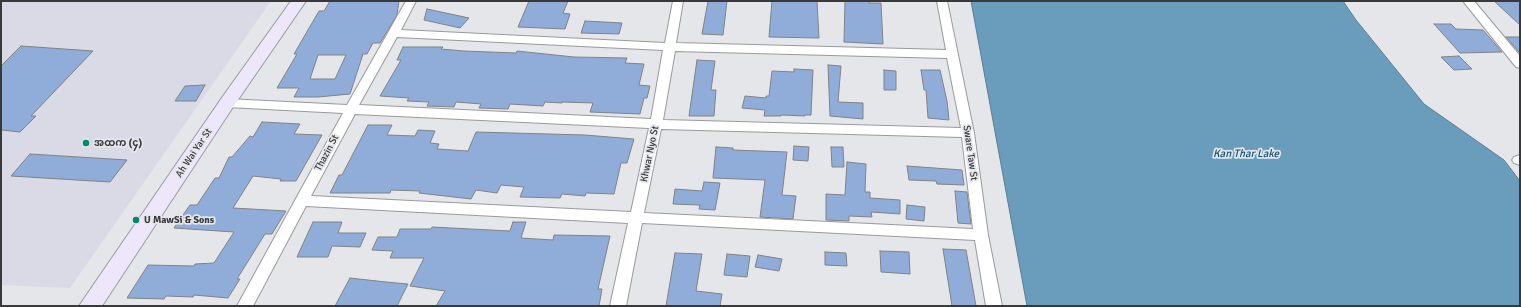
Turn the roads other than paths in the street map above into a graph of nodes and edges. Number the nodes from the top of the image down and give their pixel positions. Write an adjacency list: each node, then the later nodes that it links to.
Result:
1 (299, 1): 10 (street, Ah Wai Yar St)
2 (411, 1): 6 (street, Thazin St)
3 (678, 1): 7 (street, Khwar Nyo St)
4 (942, 1): 8 (street, Sware Taw St)
5 (1468, 1): 9 (street)
6 (393, 33): 7 (street); 11 (street, Thazin St)
7 (669, 47): 8 (street); 12 (street, Khwar Nyo St)
8 (952, 54): 13 (street, Sware Taw St)
9 (1520, 64)
10 (228, 103): 11 (street); 17 (street, Ah Wai Yar St)
11 (351, 109): 12 (street); 14 (street, Thazin St)
12 (656, 124): 13 (street); 15 (street, Khwar Nyo St)
13 (968, 134): 16 (street, Sware Taw St)
14 (302, 201): 15 (street); 18 (street, Thazin St)
15 (636, 218): 16 (street); 19 (street, Khwar Nyo St)
16 (981, 235): 20 (street, Sware Taw St)
17 (90, 306)
18 (245, 306)
19 (618, 306)
20 (994, 306)

